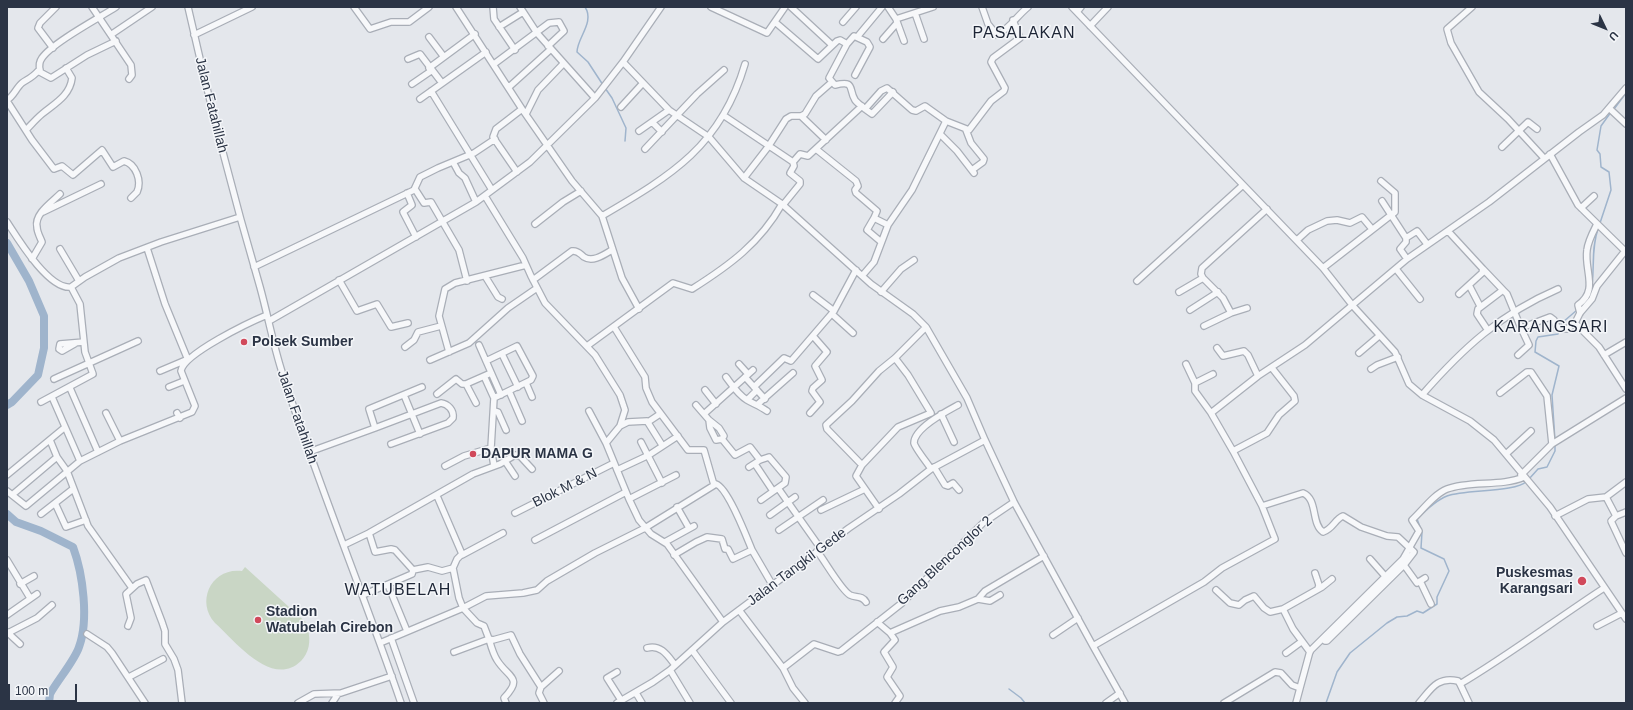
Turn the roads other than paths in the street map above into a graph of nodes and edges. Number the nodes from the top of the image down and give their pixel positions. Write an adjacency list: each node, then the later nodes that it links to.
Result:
1 (56, 7): 47 (street)
2 (92, 7): 28 (street)
3 (116, 7): 28 (street)
4 (152, 7): 36 (street)
5 (188, 7): 38 (street, Jalan Fatahillah)
6 (252, 7): 38 (street)
7 (354, 7): 8 (street)
8 (429, 7)
9 (456, 7): 37 (street)
10 (493, 7): 34 (street)
11 (661, 7): 53 (street)
12 (711, 7): 31 (street)
13 (785, 7): 31 (street)
14 (791, 7): 46 (street)
15 (856, 7): 32 (street)
16 (882, 7): 39 (street)
17 (888, 7): 30 (street)
18 (933, 7): 27 (street)
19 (982, 7): 29 (street)
20 (1028, 7): 29 (street)
21 (1072, 7): 26 (street)
22 (1081, 7): 26 (street)
23 (1108, 7): 33 (street)
24 (1472, 7): 89 (street)
25 (522, 10): 34 (street); 35 (street)
26 (1076, 12): 33 (street)
27 (916, 13): 30 (street); 42 (street)
28 (100, 17): 36 (street); 47 (street)
29 (1013, 20): 87 (street)
30 (897, 21): 41 (street); 44 (street)
31 (775, 22): 46 (street)
32 (843, 22)
33 (1090, 26): 109 (street)
34 (498, 27): 49 (street)
35 (537, 33): 48 (street); 48 (street); 49 (street)
36 (112, 34): 43 (street)
37 (475, 34): 50 (street); 51 (street)
38 (194, 35): 126 (street, Jalan Fatahillah)
39 (858, 36): 45 (street); 61 (street)
40 (429, 37): 51 (street)
41 (883, 39)
42 (924, 39)
43 (116, 41): 57 (street); 62 (street)
44 (904, 42)
45 (847, 44): 46 (street); 63 (street)
46 (832, 45)
47 (53, 48): 59 (street)
48 (550, 48): 55 (street); 67 (street)
49 (515, 50): 54 (street)
50 (486, 52): 54 (street); 64 (street)
51 (444, 57): 58 (street)
52 (408, 59): 58 (street)
53 (623, 62): 65 (street); 71 (street)
54 (494, 64): 67 (street)
55 (563, 64): 71 (street); 78 (street)
56 (745, 64): 79 (street)
57 (66, 68): 59 (street); 86 (street)
58 (430, 69): 64 (street); 66 (street)
59 (40, 70): 73 (street)
60 (724, 70): 80 (street)
61 (855, 75)
62 (129, 79)
63 (832, 82): 75 (street); 81 (street)
64 (442, 83): 69 (street)
65 (643, 83): 74 (street); 76 (street)
66 (412, 84)
67 (509, 87): 78 (street)
68 (1626, 88): 77 (street)
69 (431, 91): 72 (street); 100 (street)
70 (893, 92): 75 (street); 75 (street); 82 (street)
71 (595, 98): 95 (street)
72 (420, 99)
73 (7, 101): 86 (street)
74 (621, 107)
75 (863, 108): 94 (street)
76 (669, 110): 80 (street); 83 (street)
77 (1612, 111): 84 (street); 101 (street)
78 (524, 112): 93 (street); 95 (street)
79 (723, 115): 92 (street); 96 (street)
80 (678, 116): 90 (street); 92 (street)
81 (801, 116): 94 (street); 96 (street)
82 (946, 121): 87 (street); 91 (street)
83 (652, 122): 88 (street); 90 (street)
84 (1626, 124)
85 (1537, 129): 89 (street)
86 (26, 130): 117 (street)
87 (966, 130): 91 (street)
88 (639, 131)
89 (1520, 131): 97 (street); 102 (street)
90 (662, 132): 98 (street)
91 (940, 134): 131 (street)
92 (709, 137): 106 (street); 125 (street)
93 (495, 139): 100 (street); 105 (street)
94 (826, 140): 99 (street)
95 (549, 145): 105 (street); 112 (street)
96 (768, 147): 104 (street); 106 (street)
97 (1502, 147)
98 (645, 149)
99 (816, 149): 104 (street); 127 (street)
100 (472, 154): 103 (street); 111 (street)
101 (1550, 154): 102 (street); 121 (street)
102 (1544, 158): 134 (street)
103 (453, 162): 110 (street); 119 (street)
104 (792, 162): 120 (street)
105 (517, 172): 111 (street)
106 (744, 178): 120 (street)
107 (1381, 181): 124 (street)
108 (101, 184): 123 (street)
109 (1243, 185): 122 (street); 160 (street)
110 (415, 189): 113 (street); 129 (street)
111 (492, 190): 115 (street)
112 (581, 191): 125 (street); 130 (street)
113 (408, 193): 135 (street); 148 (street)
114 (60, 194): 123 (street)
115 (485, 196): 119 (street); 147 (street)
116 (1594, 196): 121 (street)
117 (131, 198)
118 (1382, 201): 124 (street)
119 (476, 202): 129 (street)
120 (782, 204): 152 (street); 177 (street)
121 (1581, 208): 132 (street)
122 (1267, 209): 137 (street); 155 (street)
123 (41, 213): 144 (street)
124 (1391, 215): 133 (street); 136 (street)
125 (602, 216): 142 (street)
126 (240, 217): 140 (street); 148 (street, Jalan Fatahillah)
127 (874, 218): 131 (street); 138 (street)
128 (7, 222): 144 (street)
129 (442, 222): 135 (street); 159 (street)
130 (535, 224)
131 (888, 225): 138 (street)
132 (1598, 225): 143 (street); 171 (street)
133 (1372, 229): 137 (street); 149 (street)
134 (1448, 231): 139 (street); 151 (street)
135 (416, 237): 156 (street)
136 (1406, 238): 139 (street); 145 (street)
137 (1298, 240): 149 (street)
138 (880, 241): 154 (street)
139 (1428, 244): 145 (street)
140 (147, 248): 158 (street); 210 (street)
141 (60, 249): 158 (street)
142 (612, 250): 157 (street); 177 (street)
143 (1626, 250): 171 (street)
144 (32, 259): 162 (street)
145 (1407, 259): 150 (street)
146 (914, 260): 166 (street)
147 (526, 264): 153 (street); 157 (street)
148 (254, 267): 182 (street, Jalan Fatahillah)
149 (1323, 268): 174 (street)
150 (1396, 269): 172 (street); 174 (street)
151 (1483, 269): 161 (street); 165 (street)
152 (856, 270): 154 (street); 180 (street)
153 (485, 276): 159 (street); 173 (street)
154 (862, 276): 166 (street)
155 (1203, 278): 167 (street); 168 (street)
156 (339, 280): 183 (street); 184 (street)
157 (533, 280): 163 (street)
158 (79, 281): 162 (street)
159 (467, 281): 186 (street)
160 (1137, 281)
161 (1468, 285): 169 (street); 175 (street)
162 (71, 287): 196 (street)
163 (537, 288): 200 (street); 203 (street)
164 (1558, 289): 179 (street)
165 (1503, 290): 175 (street); 179 (street)
166 (881, 292): 189 (street)
167 (1179, 292)
168 (1218, 292): 178 (street); 181 (street)
169 (1459, 294)
170 (814, 295): 180 (street)
171 (1590, 298): 185 (street)
172 (1420, 299)
173 (502, 300)
174 (1353, 306): 194 (street); 216 (street)
175 (1480, 306): 191 (street)
176 (1247, 308): 181 (street)
177 (639, 309): 188 (street)
178 (1190, 310)
179 (1514, 310): 190 (street); 191 (street)
180 (834, 313): 192 (street); 193 (street)
181 (1231, 313): 187 (street)
182 (267, 315): 183 (street, Jalan Fatahillah); 210 (street)
183 (269, 321): 290 (street, Jalan Fatahillah)
184 (408, 323)
185 (1575, 323): 190 (street); 207 (street)
186 (441, 326): 201 (street); 203 (street)
187 (1204, 326)
188 (614, 327): 200 (street); 264 (street)
189 (926, 328): 209 (street); 279 (street)
190 (1522, 328): 206 (street)
191 (1487, 329): 244 (street)
192 (853, 333)
193 (813, 336): 236 (street); 261 (street)
194 (1379, 336): 205 (street); 208 (street)
195 (138, 341): 213 (street)
196 (84, 342): 198 (street); 213 (street)
197 (1626, 342): 207 (street)
198 (76, 343)
199 (479, 345): 212 (street)
200 (587, 346): 270 (street)
201 (405, 347)
202 (1217, 348): 224 (street)
203 (448, 352): 211 (street)
204 (502, 354): 212 (street); 228 (street); 233 (street)
205 (1359, 354)
206 (1518, 354)
207 (1604, 355): 237 (street)
208 (1398, 357): 217 (street); 244 (street)
209 (895, 358): 299 (street); 299 (street)
210 (188, 360): 218 (street); 227 (street)
211 (430, 360)
212 (486, 361): 219 (street)
213 (90, 362): 226 (street); 234 (street)
214 (739, 364): 221 (street)
215 (1186, 364): 229 (street)
216 (1272, 368): 224 (street); 288 (street)
217 (1371, 369)
218 (160, 371)
219 (491, 373): 223 (street); 243 (street)
220 (793, 373): 249 (street)
221 (749, 374): 235 (street); 236 (street)
222 (1213, 374): 229 (street)
223 (484, 376): 230 (street); 247 (street)
224 (1258, 376): 262 (street)
225 (726, 377): 235 (street)
226 (54, 379)
227 (184, 380): 231 (street); 280 (street)
228 (526, 383): 233 (street); 246 (street)
229 (1195, 383): 262 (street)
230 (466, 384): 240 (street); 252 (street)
231 (169, 387)
232 (422, 387): 242 (street)
233 (518, 387): 239 (street)
234 (70, 388): 245 (street); 289 (street)
235 (734, 388): 250 (street); 253 (street)
236 (756, 388): 249 (street); 250 (street)
237 (1626, 389)
238 (705, 390): 253 (street)
239 (509, 391): 243 (street); 268 (street)
240 (437, 394)
241 (1500, 394): 285 (street)
242 (404, 395): 263 (street); 272 (street)
243 (501, 395): 247 (street)
244 (1422, 395): 291 (street)
245 (52, 397): 251 (street); 271 (street)
246 (532, 397)
247 (494, 398): 257 (street)
248 (1626, 398): 285 (street)
249 (765, 399): 254 (street)
250 (746, 400): 254 (street)
251 (41, 402)
252 (476, 403)
253 (716, 404): 265 (street)
254 (758, 404): 259 (street)
255 (696, 405): 265 (street)
256 (958, 405): 266 (street)
257 (495, 411): 273 (street); 287 (street)
258 (589, 411): 283 (street)
259 (767, 411)
260 (106, 413): 280 (street)
261 (810, 413)
262 (1211, 413): 288 (street)
263 (412, 414): 272 (street); 275 (street); 275 (street)
264 (660, 414): 269 (street); 276 (street)
265 (704, 414): 267 (street)
266 (941, 414): 282 (street); 303 (street)
267 (709, 420): 277 (street); 277 (street)
268 (522, 421)
269 (648, 422): 270 (street); 286 (street)
270 (620, 426): 283 (street)
271 (64, 428): 278 (street); 295 (street)
272 (374, 428): 290 (street)
273 (506, 430)
274 (1532, 431): 291 (street)
275 (420, 434): 284 (street)
276 (678, 436): 286 (street); 313 (street)
277 (722, 439): 294 (street)
278 (50, 440): 293 (street); 307 (street)
279 (985, 440): 303 (street, Jalan Tangkil Gede); 330 (street)
280 (120, 441): 289 (street)
281 (641, 442): 292 (street)
282 (954, 442)
283 (606, 443): 297 (street)
284 (391, 444)
285 (1552, 444): 310 (street)
286 (662, 445): 292 (street)
287 (491, 448): 300 (street); 301 (street)
288 (1233, 451): 332 (street)
289 (98, 452): 295 (street)
290 (309, 452): 351 (street, Jalan Fatahillah)
291 (1506, 454): 310 (street)
292 (649, 455): 305 (street); 312 (street)
293 (57, 457): 306 (street); 322 (street)
294 (760, 460): 298 (street); 316 (street)
295 (80, 461): 306 (street)
296 (506, 461): 301 (street); 304 (street); 309 (street)
297 (614, 463): 305 (street); 337 (street, Blok M & N)
298 (755, 464): 302 (street); 316 (street)
299 (862, 464): 317 (street)
300 (445, 466)
301 (494, 466): 323 (street)
302 (750, 467)
303 (933, 468): 318 (street); 334 (street, Jalan Tangkil Gede)
304 (532, 470)
305 (617, 470): 321 (street)
306 (66, 471): 315 (street); 322 (street)
307 (7, 475)
308 (676, 475): 312 (street)
309 (515, 476)
310 (1525, 478): 341 (street); 350 (street)
311 (1626, 482): 314 (street)
312 (662, 483): 326 (street)
313 (714, 485): 333 (street); 352 (street)
314 (1621, 486): 320 (street); 325 (street)
315 (74, 489): 331 (street); 343 (street)
316 (776, 490): 327 (street); 329 (street)
317 (865, 490): 334 (street); 335 (street)
318 (958, 490)
319 (7, 491): 322 (street)
320 (1626, 491)
321 (626, 492): 326 (street); 348 (street)
322 (12, 495)
323 (437, 496): 346 (street); 356 (street)
324 (795, 497): 329 (street)
325 (1606, 497): 341 (street); 342 (street)
326 (629, 499): 344 (street)
327 (761, 500)
328 (823, 500): 340 (street)
329 (788, 502): 339 (street); 340 (street)
330 (1014, 502): 357 (street); 390 (street, Gang Blenconglor 2)
331 (55, 503): 338 (street); 343 (street)
332 (1262, 506): 350 (street); 403 (street)
333 (678, 507): 344 (street); 349 (street)
334 (878, 509): 353 (street, Jalan Tangkil Gede)
335 (822, 510)
336 (1626, 512): 342 (street)
337 (515, 513)
338 (41, 514)
339 (770, 515)
340 (798, 516): 345 (street); 353 (street)
341 (1555, 516): 371 (street)
342 (1616, 516): 354 (street)
343 (86, 520): 370 (street)
344 (645, 528): 349 (street); 382 (street)
345 (779, 530)
346 (369, 533): 351 (street); 362 (street)
347 (503, 533): 356 (street)
348 (535, 540)
349 (665, 542): 355 (street)
350 (1411, 543): 360 (street); 364 (street)
351 (344, 545): 375 (street, Jalan Fatahillah)
352 (752, 550): 355 (street); 369 (street)
353 (819, 550): 369 (street, Jalan Tangkil Gede); 379 (street)
354 (1626, 553)
355 (674, 554): 389 (street)
356 (462, 555): 361 (street)
357 (1044, 556): 378 (street); 387 (street)
358 (1370, 559): 364 (street)
359 (7, 560): 367 (street)
360 (1404, 565): 364 (street); 380 (street)
361 (453, 568): 362 (street); 382 (street)
362 (413, 570): 368 (street)
363 (1315, 573): 372 (street)
364 (1389, 575): 407 (street)
365 (34, 576): 367 (street)
366 (1332, 579): 372 (street)
367 (20, 584): 377 (street)
368 (388, 585): 375 (street); 393 (street)
369 (772, 586): 384 (street, Jalan Tangkil Gede)
370 (132, 588): 391 (street); 425 (street)
371 (1604, 588): 385 (street); 417 (street)
372 (1318, 589): 383 (street)
373 (1216, 590): 383 (street)
374 (37, 594): 377 (street)
375 (364, 595): 400 (street, Jalan Fatahillah)
376 (1000, 595): 378 (street)
377 (30, 598): 386 (street)
378 (978, 599): 395 (street)
379 (866, 602)
380 (1431, 604)
381 (52, 605): 394 (street)
382 (463, 608): 393 (street); 399 (street)
383 (1283, 609): 401 (street)
384 (739, 610): 389 (street, Jalan Tangkil Gede); 411 (street)
385 (1622, 613): 388 (street); 392 (street)
386 (7, 615)
387 (1078, 618): 397 (street); 403 (street)
388 (1626, 619)
389 (723, 622): 405 (street, Jalan Tangkil Gede)
390 (878, 622): 395 (street); 411 (street, Gang Blenconglor 2)
391 (128, 626)
392 (1597, 626)
393 (407, 631): 398 (street)
394 (8, 633): 402 (street)
395 (890, 633): 436 (street)
396 (87, 634): 416 (street)
397 (1053, 635)
398 (391, 638): 400 (street); 429 (street)
399 (489, 639): 406 (street); 418 (street); 430 (street)
400 (380, 642): 415 (street, Jalan Fatahillah)
401 (1301, 642): 407 (street); 408 (street)
402 (20, 644)
403 (1092, 646): 421 (street)
404 (647, 648): 410 (street)
405 (692, 650): 410 (street, Jalan Tangkil Gede); 434 (street)
406 (454, 652)
407 (1310, 652): 419 (street)
408 (1286, 654)
409 (164, 659): 416 (street)
410 (675, 665): 412 (street, Jalan Tangkil Gede)
411 (783, 668): 435 (street)
412 (670, 670): 420 (street, Jalan Tangkil Gede); 433 (street)
413 (559, 671): 418 (street)
414 (617, 672): 423 (street)
415 (392, 676): 422 (street); 428 (street, Jalan Fatahillah)
416 (129, 677): 424 (street)
417 (1460, 684): 441 (street); 442 (street)
418 (541, 688): 431 (street)
419 (1300, 688): 439 (street); 440 (street)
420 (636, 692): 423 (street, Jalan Tangkil Gede); 432 (street)
421 (1120, 693): 437 (street); 438 (street)
422 (338, 694): 426 (street); 427 (street)
423 (619, 702)
424 (145, 703)
425 (182, 703)
426 (298, 703)
427 (332, 703)
428 (401, 703)
429 (414, 703)
430 (506, 703)
431 (544, 703)
432 (642, 703)
433 (690, 703)
434 (731, 703)
435 (805, 703)
436 (895, 703)
437 (1106, 703)
438 (1126, 703)
439 (1224, 703)
440 (1296, 703)
441 (1419, 703)
442 (1469, 703)

